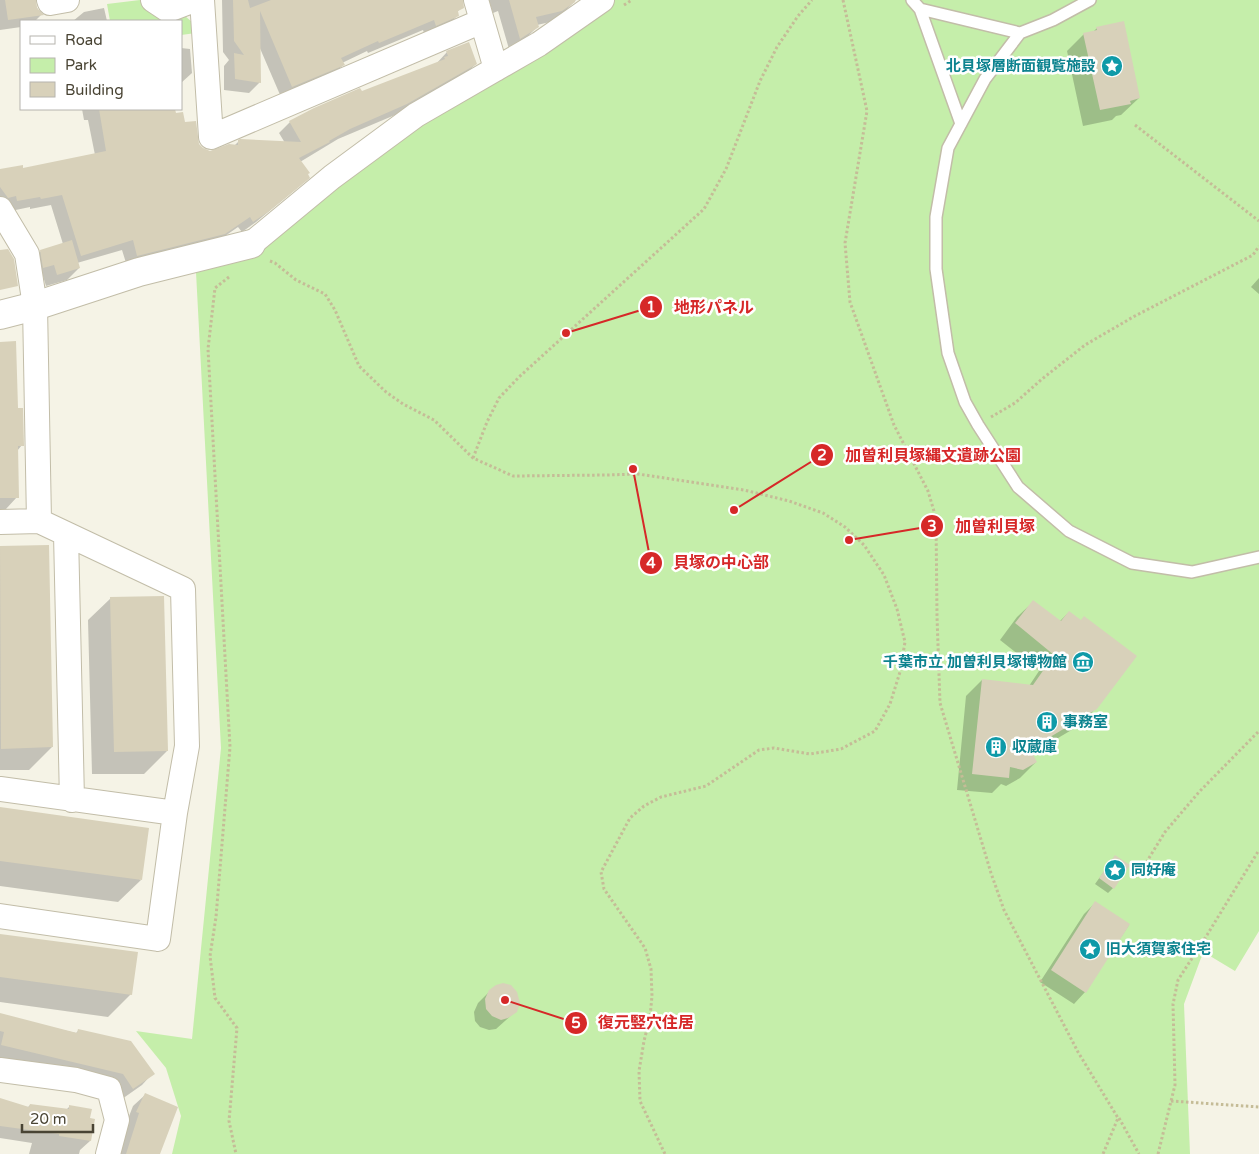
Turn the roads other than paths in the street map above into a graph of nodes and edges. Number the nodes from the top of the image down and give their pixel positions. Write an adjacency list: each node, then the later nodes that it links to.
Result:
1 (49, 0): 2 (street)
2 (67, 0)
3 (153, 0): 4 (street)
4 (194, 0)
5 (202, 0): 9 (street)
6 (1090, 0): 10 (lane)
7 (599, 5): 11 (street)
8 (916, 5): 10 (lane); 12 (lane)
9 (479, 10): 11 (street)
10 (1020, 33): 12 (lane)
11 (496, 69): 14 (street)
12 (961, 124): 20 (lane)
13 (0, 208): 15 (street)
14 (256, 251): 15 (street)
15 (35, 306): 16 (street); 17 (street)
16 (0, 315)
17 (39, 521): 18 (street); 19 (street)
18 (0, 522)
19 (66, 534): 22 (street); 23 (street)
20 (1259, 557)
21 (0, 790): 22 (street)
22 (72, 800): 23 (street)
23 (175, 813): 24 (street)
24 (0, 916)
25 (0, 1070): 26 (street)
26 (108, 1154)

